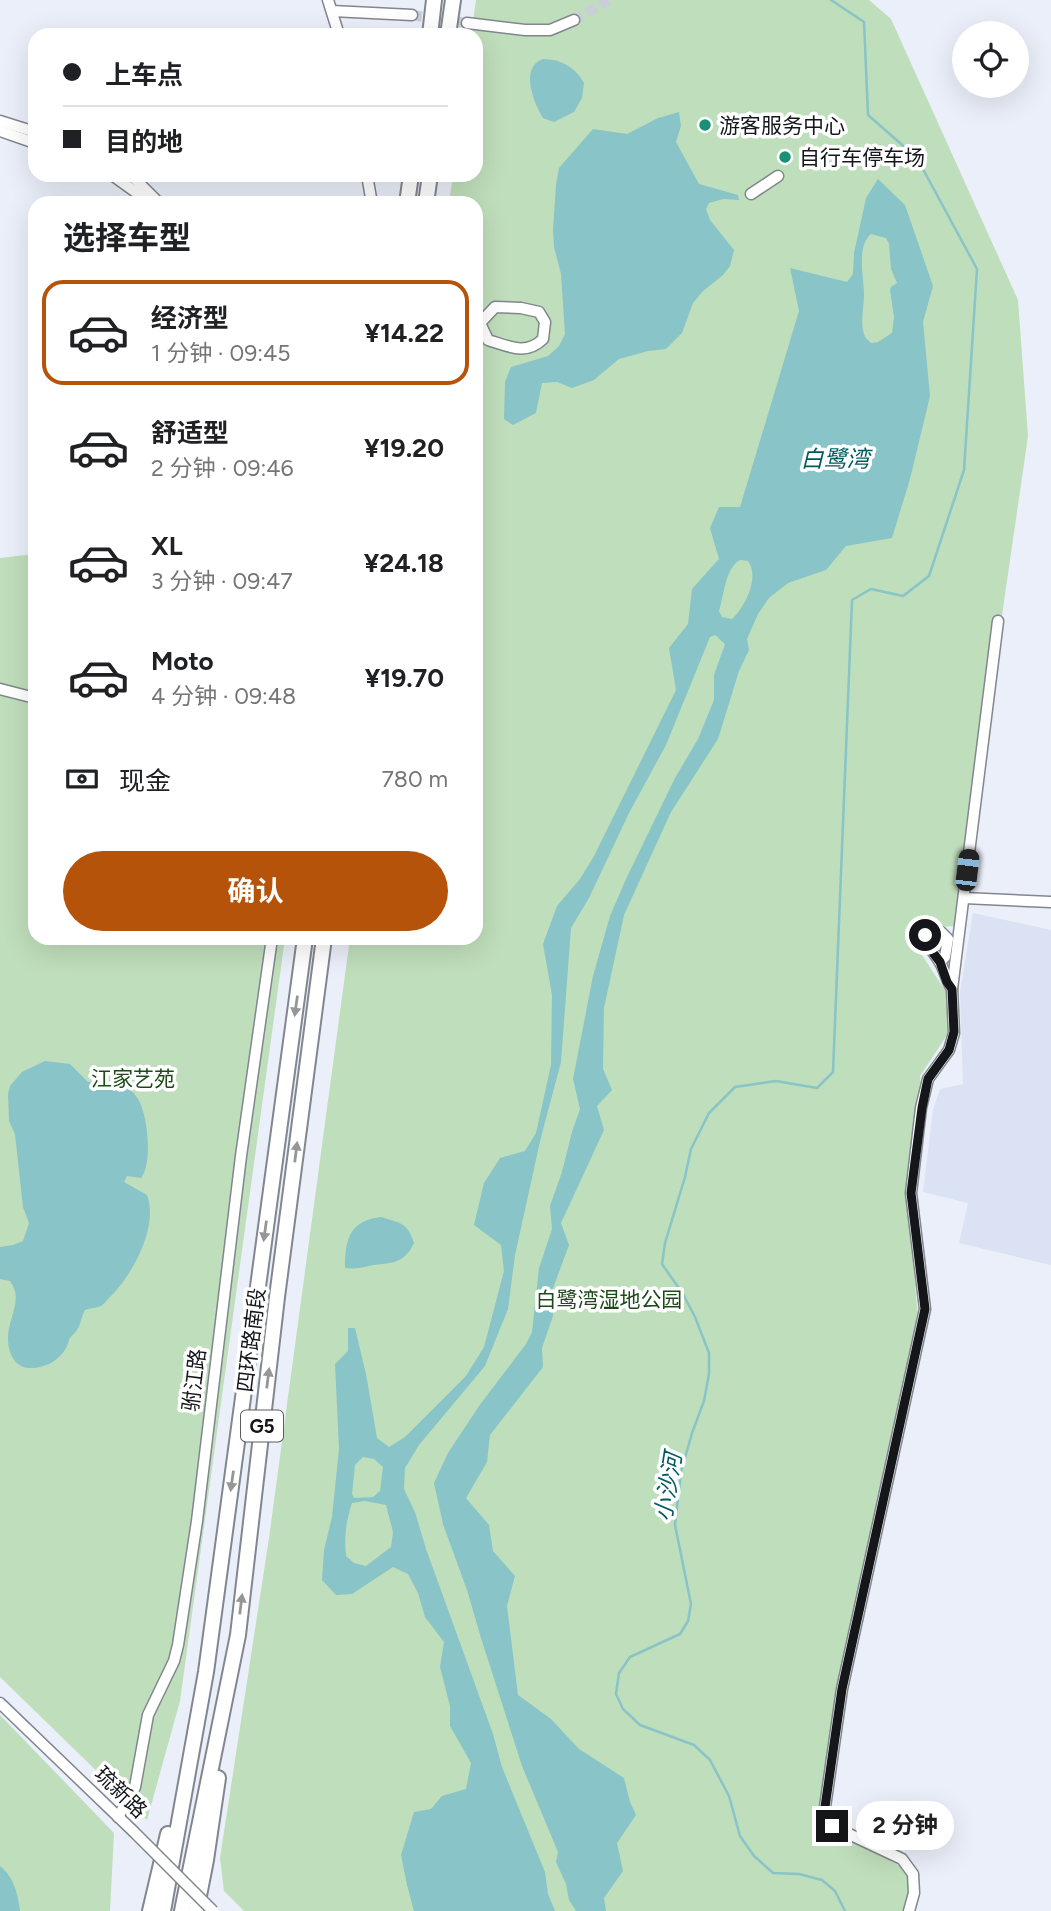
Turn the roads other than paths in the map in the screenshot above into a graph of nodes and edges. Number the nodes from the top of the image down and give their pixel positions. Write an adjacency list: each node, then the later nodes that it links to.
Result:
1 (328, 0): 4 (street)
2 (434, 2): 9 (highway)
3 (453, 2): 10 (highway)
4 (332, 11): 5 (street); 8 (street)
5 (412, 15)
6 (574, 20): 7 (street)
7 (467, 23)
8 (337, 28)
9 (431, 28)
10 (449, 28)
11 (0, 121): 12 (street)
12 (28, 130)
13 (0, 131): 14 (street)
14 (28, 141)
15 (778, 176): 18 (street)
16 (121, 182): 19 (street)
17 (138, 182): 20 (street)
18 (751, 194)
19 (139, 196)
20 (152, 196)
21 (483, 318): 22 (street)
22 (483, 332)
23 (998, 621): 26 (street)
24 (0, 689): 25 (street)
25 (28, 696)
26 (964, 898): 27 (street); 32 (street)
27 (1051, 902)
28 (271, 945): 36 (street, 驸江路)
29 (304, 945): 34 (highway, 四环路南段 / G5, one-way to 34)
30 (323, 945): 33 (highway, 四环路南段 / G5, one-way to 30)
31 (940, 962): 32 (street)
32 (952, 989): 42 (street)
33 (238, 1635): 39 (highway, 四环路南段 / G5); 40 (highway)
34 (206, 1672): 37 (highway); 38 (highway, 四环路南段 / G5)
35 (0, 1703): 36 (street, 琉新路)
36 (118, 1817): 41 (street, 琉新路, bridge)
37 (150, 1911)
38 (163, 1911)
39 (182, 1911)
40 (196, 1911)
41 (213, 1911)
42 (909, 1911)

